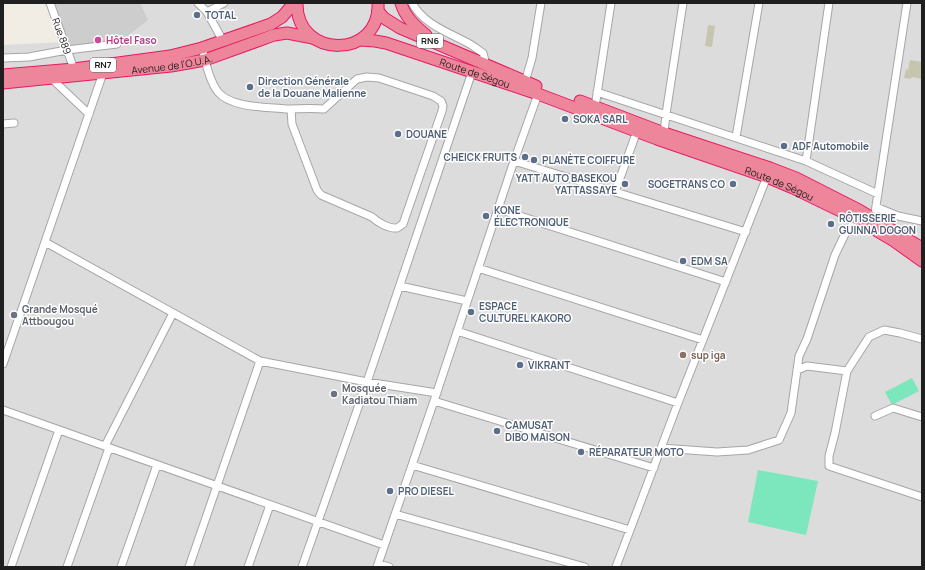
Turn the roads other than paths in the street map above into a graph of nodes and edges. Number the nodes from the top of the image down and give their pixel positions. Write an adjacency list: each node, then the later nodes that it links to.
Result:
1 (50, 3): 21 (street, Rue 889)
2 (198, 3): 14 (street)
3 (224, 3): 14 (street)
4 (296, 3): 15 (highway); 17 (highway, Avenue de l'O.U.A. / RN7)
5 (401, 3): 19 (highway, RN6)
6 (412, 3): 24 (street)
7 (541, 3): 30 (street)
8 (611, 3): 32 (street)
9 (683, 3): 37 (street)
10 (759, 3): 42 (street)
11 (829, 3): 44 (street)
12 (907, 3): 47 (street)
13 (378, 7): 16 (highway, Route de Ségou / RN6); 19 (highway, Route de Ségou / RN6)
14 (207, 12): 17 (street)
15 (313, 38): 16 (highway, Avenue de l'O.U.A.); 23 (highway, Avenue de l'O.U.A. / RN7)
16 (360, 40): 26 (highway, Route de Ségou / RN6)
17 (223, 41): 20 (highway, Avenue de l'O.U.A. / RN7)
18 (117, 44): 21 (street)
19 (445, 47): 24 (highway, Route de Ségou / RN6)
20 (202, 48): 23 (street); 25 (highway, Avenue de l'O.U.A. / RN7)
21 (67, 50): 22 (street); 25 (street, Rue 889)
22 (3, 58)
23 (205, 60): 27 (highway, Avenue de l'O.U.A. / RN7); 35 (street)
24 (486, 65): 30 (highway, Route de Ségou / RN6)
25 (74, 69): 28 (highway, Avenue de l'O.U.A. / RN7)
26 (472, 72): 33 (highway, Route de Ségou / RN6); 59 (street)
27 (103, 73): 29 (highway, Avenue de l'O.U.A. / RN7); 36 (street)
28 (3, 75)
29 (52, 79): 31 (highway, Avenue de l'O.U.A. / RN7); 36 (street)
30 (525, 82): 34 (highway, Route de Ségou / RN6)
31 (3, 83)
32 (597, 92): 34 (street); 37 (street)
33 (538, 94): 40 (highway, Route de Ségou / RN6); 43 (street)
34 (595, 107): 41 (highway, Route de Ségou / RN6)
35 (291, 109): 35 (street)
36 (89, 114): 54 (street)
37 (666, 114): 41 (street); 42 (street)
38 (14, 123): 39 (street)
39 (3, 124)
40 (637, 131): 45 (highway, Route de Ségou / RN6); 46 (street)
41 (664, 133): 45 (highway, Route de Ségou / RN6)
42 (736, 137): 44 (street)
43 (514, 161): 46 (street); 49 (street)
44 (806, 161): 47 (street)
45 (768, 173): 50 (highway, Route de Ségou / RN6); 51 (highway, Route de Ségou / RN6); 53 (street)
46 (615, 192): 53 (street)
47 (878, 194): 48 (street)
48 (876, 207): 51 (street); 52 (street)
49 (498, 209): 57 (street); 58 (street)
50 (857, 219): 56 (highway, Route de Ségou / RN6); 67 (street)
51 (874, 219): 55 (highway, Route de Ségou / RN6)
52 (922, 221)
53 (746, 232): 58 (street)
54 (45, 242): 61 (street); 66 (street)
55 (922, 248)
56 (922, 261)
57 (478, 268): 60 (street); 64 (street)
58 (726, 282): 64 (street)
59 (400, 286): 60 (street); 69 (street)
60 (467, 301): 62 (street)
61 (173, 313): 65 (street); 77 (street)
62 (457, 331): 70 (street); 72 (street)
63 (922, 339): 68 (street)
64 (704, 340): 72 (street)
65 (260, 361): 69 (street); 82 (street)
66 (3, 364)
67 (797, 370): 68 (street); 78 (street)
68 (847, 371): 83 (street)
69 (367, 382): 70 (street); 86 (street)
70 (437, 393): 71 (street)
71 (434, 401): 80 (street); 81 (street)
72 (678, 403): 78 (street)
73 (4, 412): 76 (street)
74 (875, 416): 75 (street)
75 (922, 417)
76 (58, 430): 77 (street); 90 (street)
77 (107, 447): 79 (street); 91 (street)
78 (661, 448): 81 (street)
79 (157, 465): 82 (street); 92 (street)
80 (412, 465): 85 (street); 87 (street)
81 (654, 468): 87 (street)
82 (216, 486): 84 (street); 93 (street)
83 (922, 498)
84 (270, 505): 86 (street); 94 (street)
85 (395, 514): 88 (street); 97 (street)
86 (318, 522): 88 (street); 95 (street)
87 (630, 530): 98 (street)
88 (384, 545): 89 (street)
89 (378, 565): 96 (street)
90 (11, 567)
91 (67, 567)
92 (121, 567)
93 (189, 567)
94 (248, 567)
95 (302, 567)
96 (389, 567)
97 (585, 567)
98 (616, 567)

